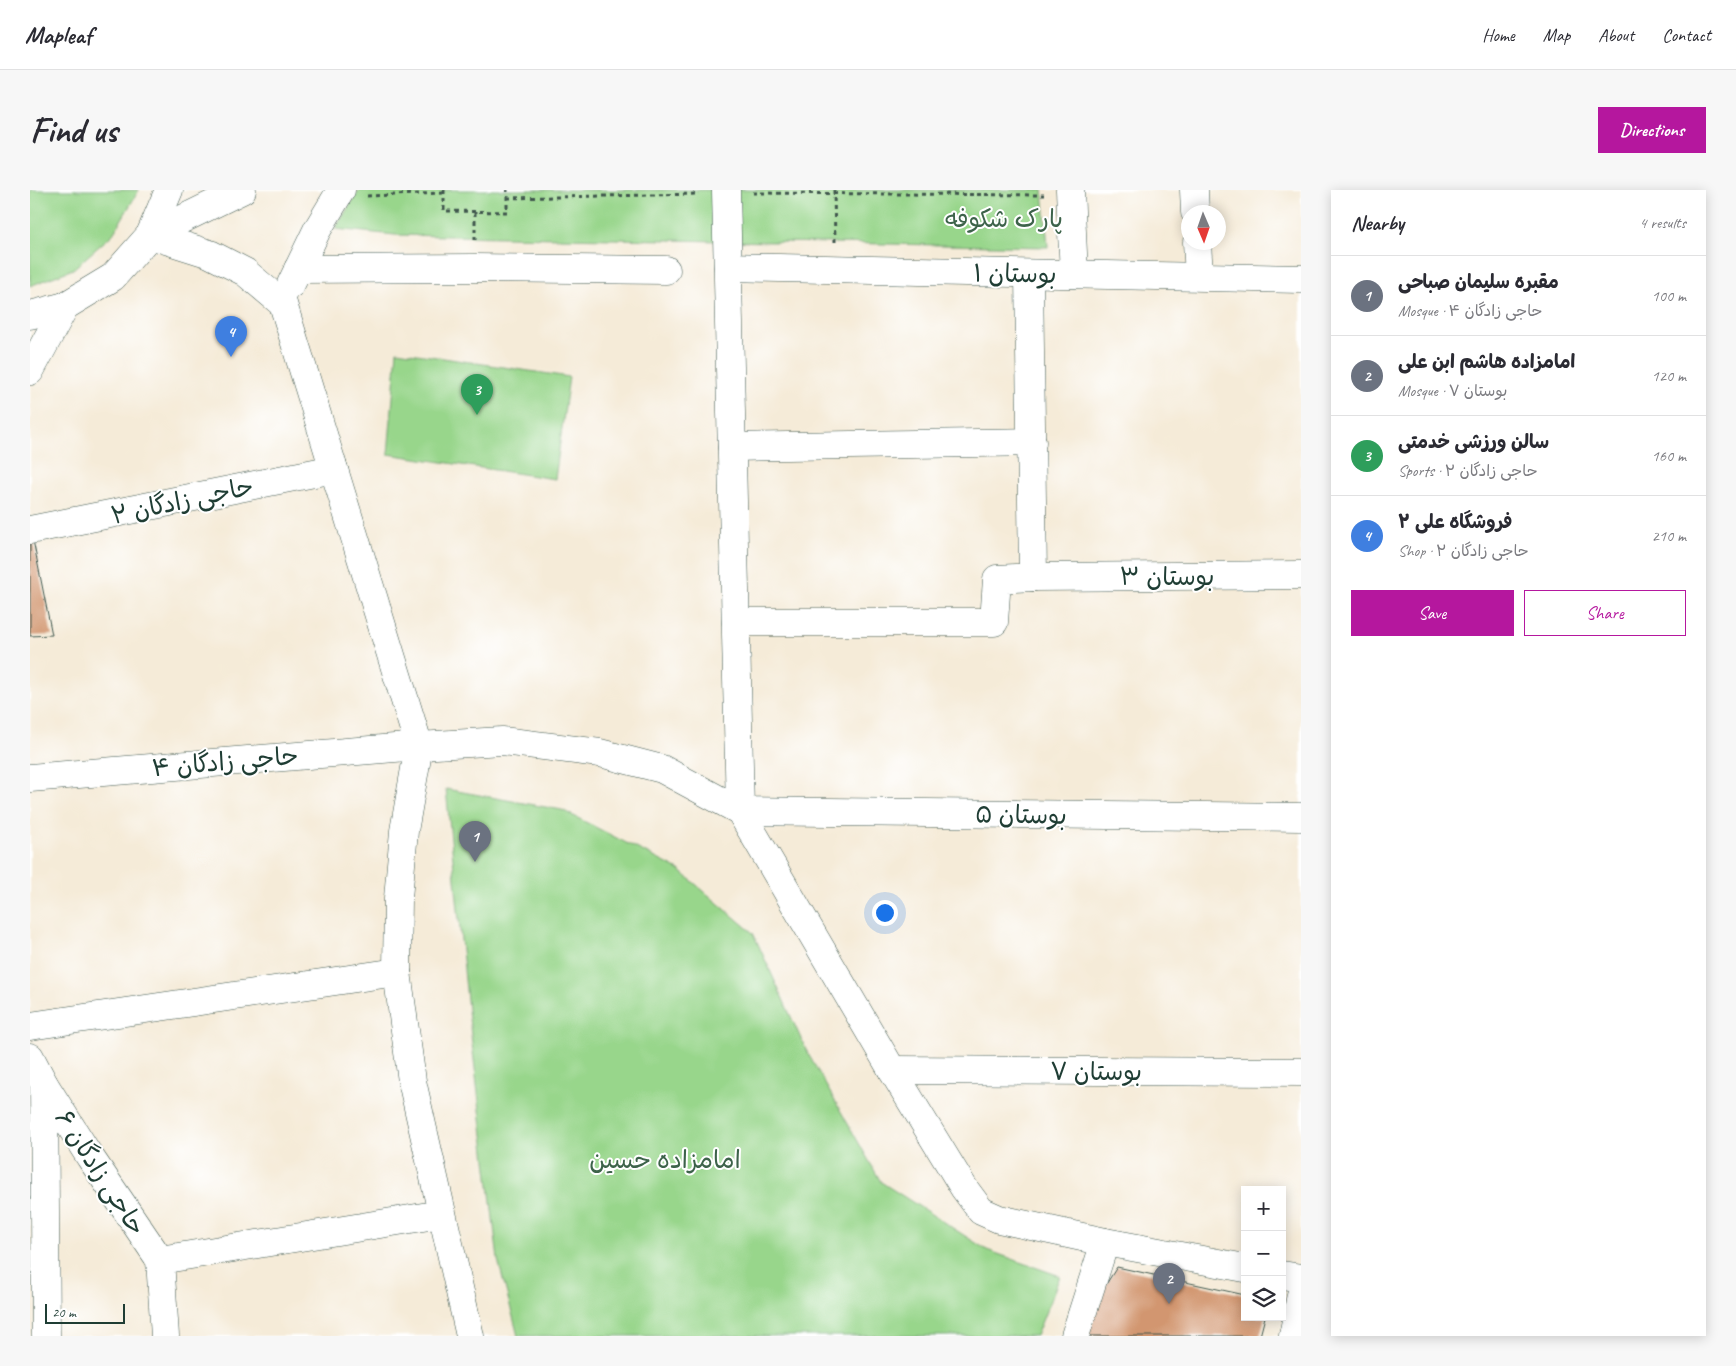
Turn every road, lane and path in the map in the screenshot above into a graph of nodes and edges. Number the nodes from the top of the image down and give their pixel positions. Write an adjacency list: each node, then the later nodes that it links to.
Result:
1 (169, 190): 14 (street)
2 (242, 190): 14 (street)
3 (507, 190): 12 (path)
4 (972, 190): 11 (path)
5 (1194, 190): 13 (street)
6 (444, 192): 10 (path); 12 (path)
7 (726, 192): 8 (path); 12 (path); 16 (street)
8 (834, 192): 11 (path); 19 (path)
9 (1070, 192): 11 (path); 21 (street)
10 (339, 193): 17 (street)
11 (976, 194)
12 (507, 198)
13 (1195, 205)
14 (150, 235): 24 (street); 25 (street)
15 (1197, 250): 22 (street)
16 (728, 267): 19 (street, بوستان ۱); 29 (street)
17 (298, 269): 18 (street); 24 (street)
18 (666, 270)
19 (835, 270): 20 (street, بوستان ۱)
20 (1029, 274): 21 (street, بوستان ۱); 28 (street)
21 (1074, 274): 22 (street, بوستان ۱)
22 (1199, 276): 23 (street, بوستان ۱)
23 (1301, 279)
24 (283, 304): 30 (street)
25 (65, 306): 26 (street); 27 (street)
26 (30, 315)
27 (30, 371)
28 (1032, 442): 29 (street); 33 (street)
29 (732, 447): 34 (street)
30 (334, 468): 31 (street, حاجی زادگان ۲); 35 (street)
31 (30, 530)
32 (1301, 576): 33 (street, بوستان ۳)
33 (1033, 577): 34 (street, بوستان ۳)
34 (736, 622): 37 (street)
35 (419, 746): 36 (street, حاجی زادگان ۴); 37 (street, حاجی زادگان ۴); 39 (street)
36 (30, 778)
37 (740, 811): 38 (street, بوستان ۵); 42 (street)
38 (1301, 817)
39 (397, 972): 40 (street); 45 (street)
40 (30, 1026)
41 (30, 1057): 44 (street, حاجی زادگان ۶)
42 (892, 1070): 43 (street, بوستان ۷); 46 (street)
43 (1301, 1072)
44 (37, 1084): 47 (street, حاجی زادگان ۶); 52 (street)
45 (441, 1214): 47 (street); 54 (street)
46 (1105, 1242): 48 (street); 55 (street)
47 (160, 1260): 53 (street)
48 (1241, 1267)
49 (1286, 1275): 50 (street)
50 (1301, 1278)
51 (1301, 1295): 56 (street)
52 (46, 1336)
53 (165, 1336)
54 (470, 1336)
55 (1075, 1336)
56 (1293, 1336)

